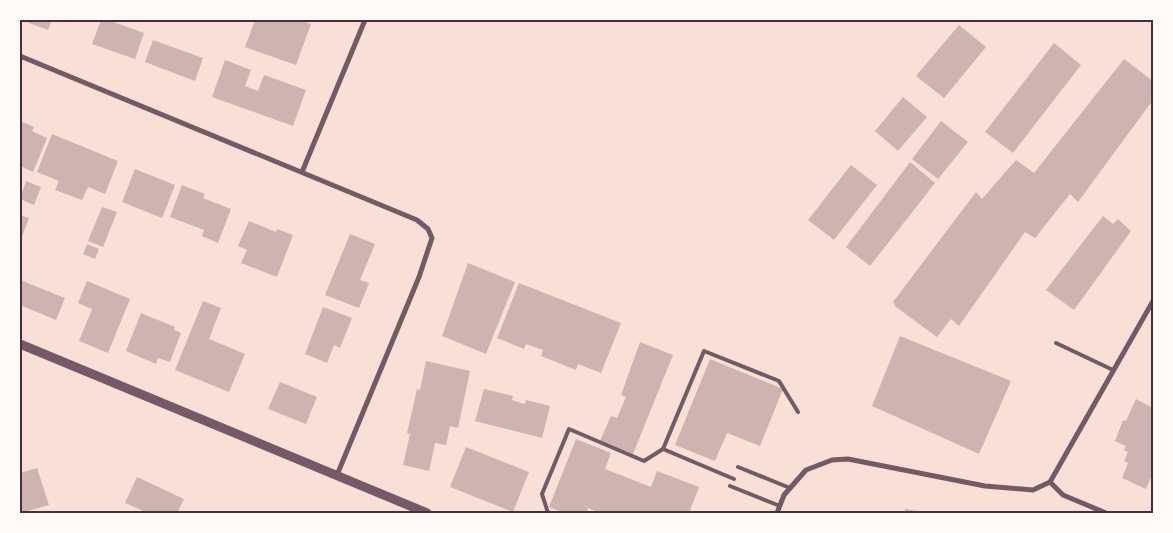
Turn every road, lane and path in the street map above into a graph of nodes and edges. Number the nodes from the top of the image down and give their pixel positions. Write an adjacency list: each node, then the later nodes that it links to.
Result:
1 (365, 20): 3 (street)
2 (20, 56): 3 (street)
3 (302, 172): 11 (street)
4 (1153, 301): 7 (street)
5 (1056, 342): 7 (lane)
6 (20, 344): 11 (street)
7 (1113, 370): 13 (street)
8 (798, 412): 9 (lane)
9 (663, 449): 12 (lane); 18 (lane)
10 (738, 467): 15 (lane)
11 (337, 475): 17 (street)
12 (734, 479)
13 (1050, 482): 15 (street); 20 (street)
14 (730, 486): 16 (lane)
15 (790, 488): 16 (street)
16 (780, 506): 19 (street)
17 (427, 513)
18 (548, 513)
19 (777, 513)
20 (1106, 513)

